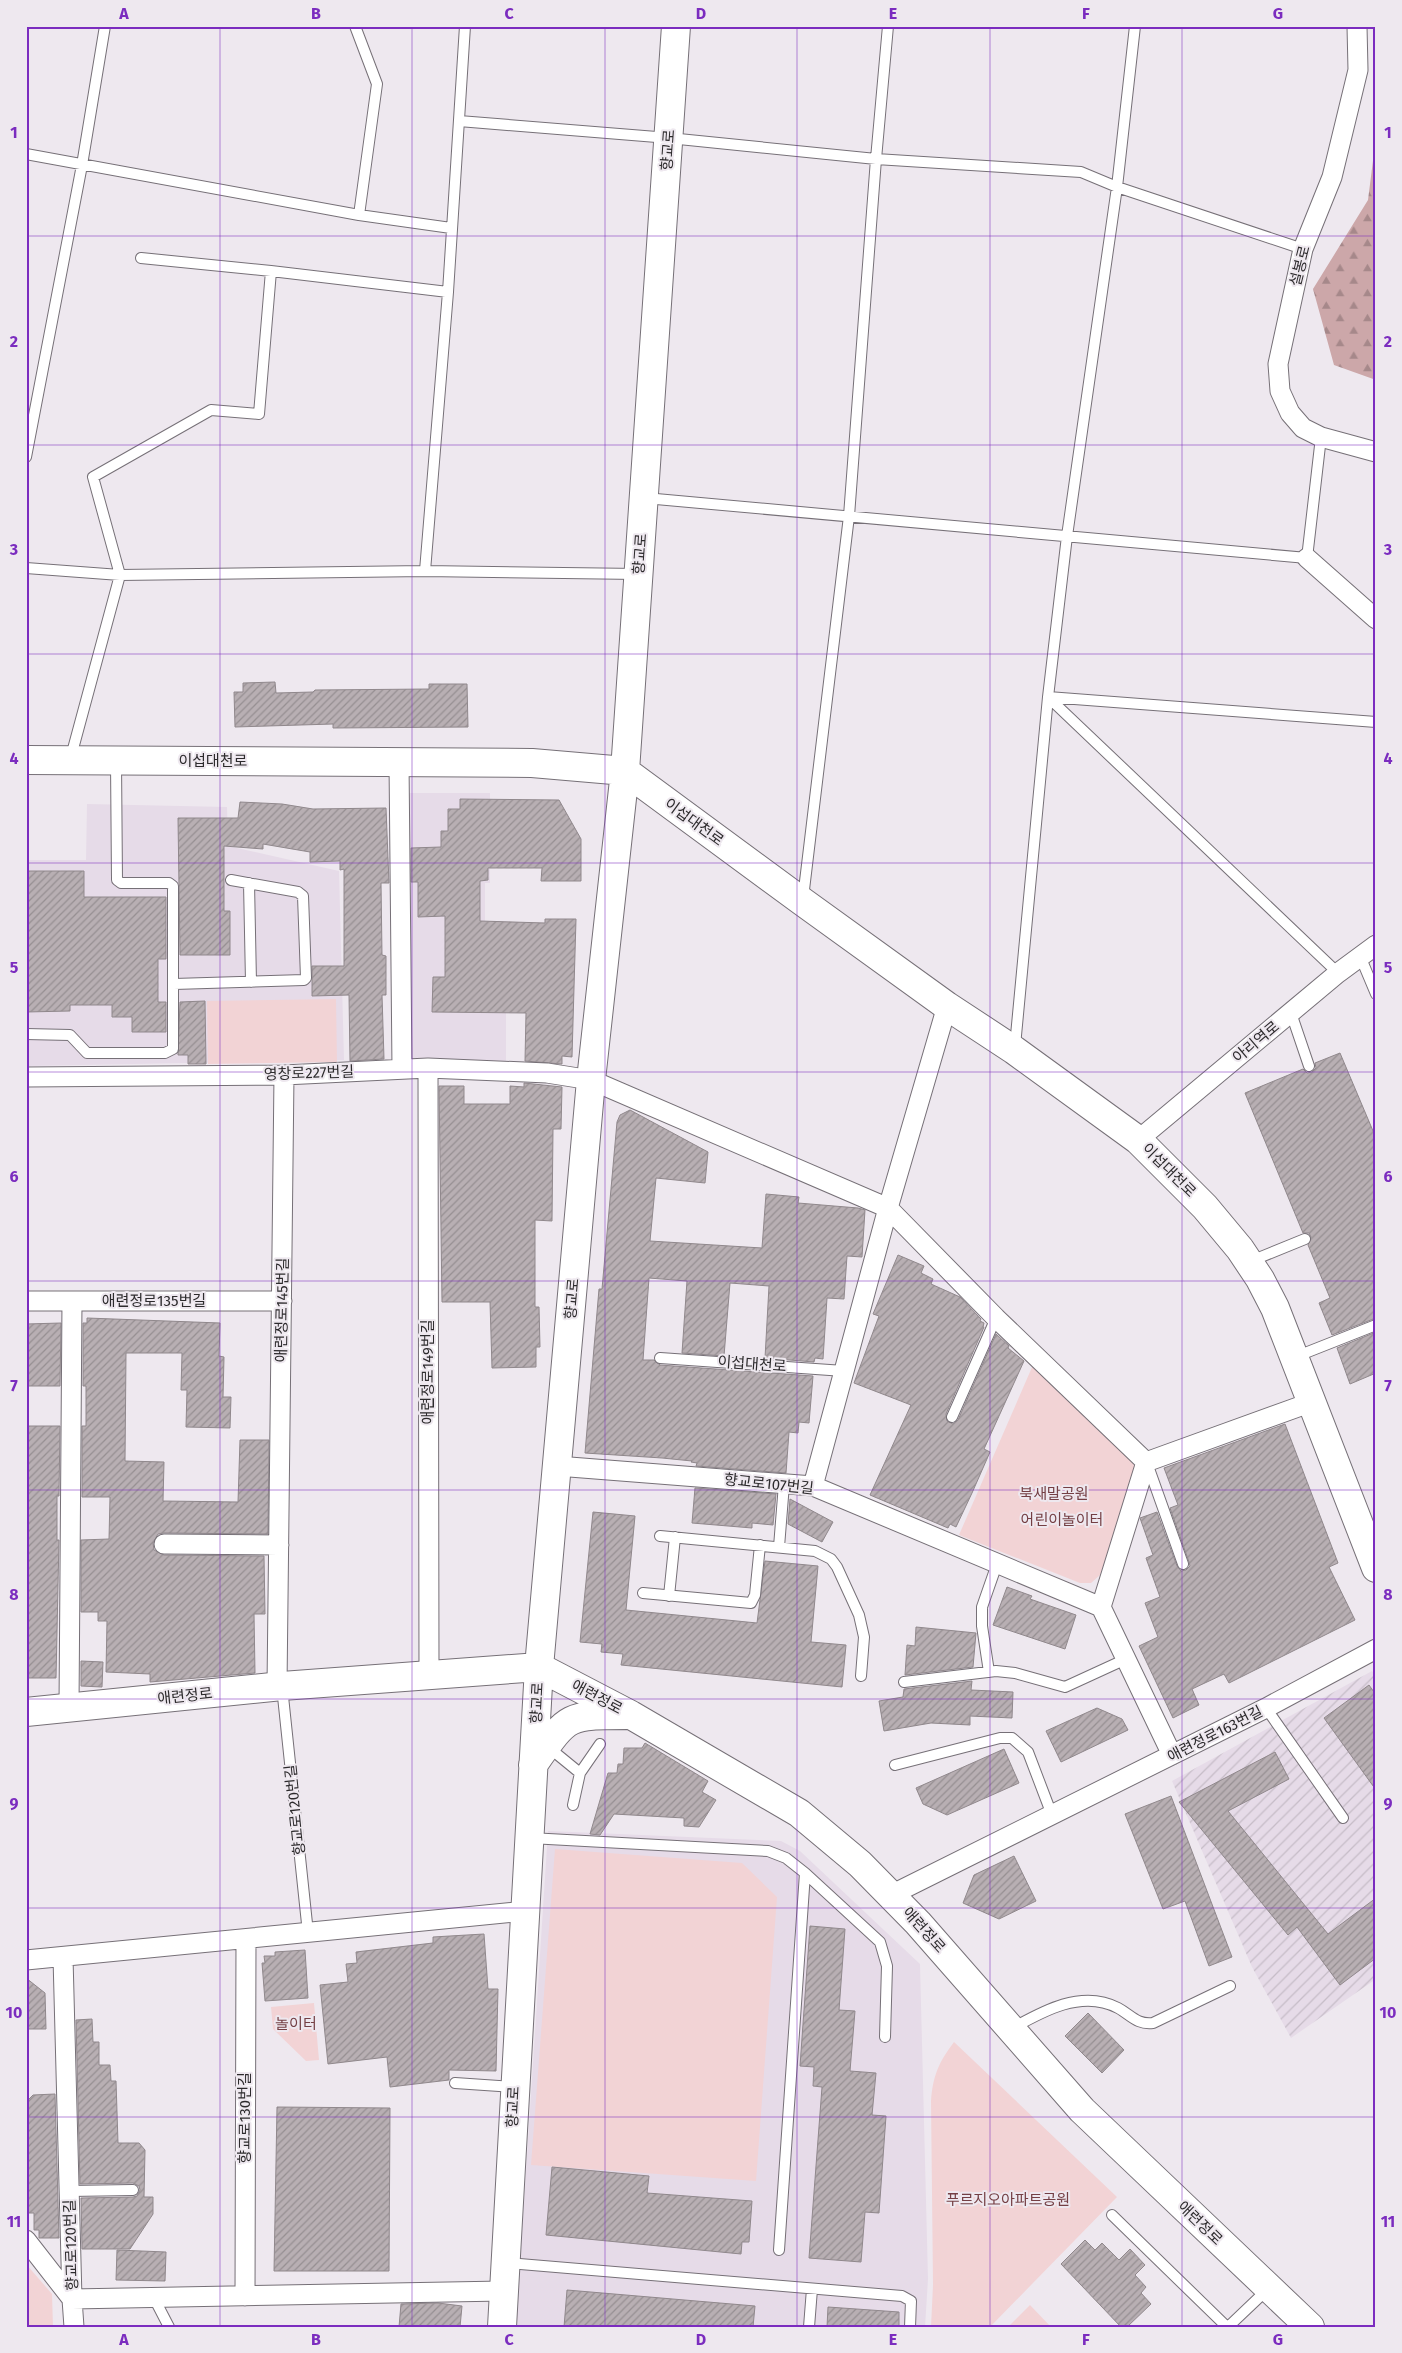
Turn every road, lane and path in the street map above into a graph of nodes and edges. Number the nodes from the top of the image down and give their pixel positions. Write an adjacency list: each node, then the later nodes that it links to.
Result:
1 (105, 26): 12 (lane)
2 (356, 26): 14 (lane)
3 (465, 26): 8 (lane)
4 (676, 26): 9 (street, 향교로)
5 (888, 26): 11 (lane)
6 (1135, 26): 13 (lane)
7 (1357, 26): 16 (street, 설봉로)
8 (459, 122): 9 (lane); 15 (lane)
9 (668, 138): 11 (lane); 23 (street, 향교로)
10 (26, 154): 12 (lane)
11 (876, 159): 13 (lane); 24 (lane)
12 (82, 165): 14 (lane); 22 (lane)
13 (1117, 187): 16 (lane); 25 (lane)
14 (359, 215): 15 (lane)
15 (451, 228): 19 (lane)
16 (1303, 249): 20 (street, 설봉로)
17 (141, 258): 18 (lane)
18 (271, 270): 19 (lane); 30 (lane)
19 (448, 292): 28 (lane)
20 (1321, 437): 21 (street, 설봉로); 26 (lane)
21 (1376, 452)
22 (26, 457)
23 (644, 498): 24 (lane); 29 (street, 향교로)
24 (849, 516): 25 (lane); 41 (lane)
25 (1067, 536): 26 (lane); 32 (lane)
26 (1306, 558): 31 (street)
27 (26, 568): 30 (lane)
28 (425, 571): 29 (lane); 30 (lane)
29 (639, 574): 38 (street, 향교로)
30 (120, 575): 35 (lane)
31 (1376, 619)
32 (1048, 697): 33 (lane); 44 (lane); 51 (lane)
33 (1376, 722)
34 (26, 760): 35 (street, 이섭대천로)
35 (69, 760): 36 (street, 이섭대천로)
36 (116, 761): 37 (street, 이섭대천로); 46 (lane)
37 (399, 762): 38 (street, 이섭대천로); 54 (street)
38 (625, 771): 41 (street, 이섭대천로); 57 (street, 향교로)
39 (231, 880): 40 (lane)
40 (249, 884): 45 (lane); 45 (lane)
41 (803, 902): 48 (street, 이섭대천로)
42 (1376, 945): 43 (street, 아리역로)
43 (1360, 956): 44 (street, 아리역로); 47 (lane)
44 (1338, 974): 49 (street, 아리역로)
45 (252, 982): 46 (lane)
46 (174, 984): 50 (lane)
47 (1376, 994)
48 (947, 1006): 51 (street, 이섭대천로); 59 (street)
49 (1291, 1013): 52 (lane); 58 (street, 아리역로)
50 (26, 1034)
51 (1014, 1050): 58 (street, 이섭대천로)
52 (1309, 1066)
53 (428, 1068): 54 (street, 영창로227번길); 57 (street, 영창로227번길); 92 (street, 애련정로149번길)
54 (402, 1069): 55 (street, 영창로227번길)
55 (284, 1075): 56 (street, 영창로227번길); 63 (street, 애련정로145번길)
56 (26, 1077)
57 (591, 1080): 59 (street); 73 (street, 향교로)
58 (1138, 1140): 61 (street, 이섭대천로)
59 (888, 1208): 65 (street); 69 (street)
60 (1305, 1239): 61 (lane)
61 (1248, 1262): 67 (street, 이섭대천로)
62 (26, 1301): 64 (street, 애련정로135번길)
63 (282, 1301): 64 (street, 애련정로135번길); 79 (street, 애련정로145번길)
64 (72, 1302): 96 (street)
65 (996, 1318): 71 (lane); 72 (street)
66 (1376, 1324): 67 (lane)
67 (1295, 1357): 70 (street, 이섭대천로)
68 (660, 1358): 69 (lane, 이섭대천로)
69 (844, 1371): 75 (street)
70 (1312, 1402): 72 (street); 84 (street, 이섭대천로)
71 (952, 1417)
72 (1146, 1462): 83 (lane); 87 (street)
73 (557, 1466): 74 (street, 향교로107번길); 90 (street, 향교로)
74 (784, 1484): 75 (street, 향교로107번길); 81 (lane)
75 (812, 1486): 82 (street, 향교로107번길)
76 (660, 1536): 77 (lane)
77 (675, 1537): 80 (lane); 86 (lane)
78 (164, 1544): 79 (street)
79 (279, 1544): 95 (street, 애련정로145번길)
80 (760, 1545): 81 (lane); 86 (lane)
81 (779, 1547): 93 (lane)
82 (997, 1564): 87 (street, 향교로107번길); 91 (lane)
83 (1184, 1564)
84 (1376, 1568)
85 (643, 1593): 86 (lane)
86 (669, 1596)
87 (1101, 1608): 89 (street)
88 (1376, 1649): 97 (street, 애련정로163번길)
89 (1126, 1659): 91 (lane); 102 (street)
90 (539, 1667): 92 (street, 애련정로); 99 (street, 애련정로); 101 (street, 향교로)
91 (989, 1672): 94 (lane)
92 (429, 1675): 95 (street, 애련정로)
93 (862, 1676)
94 (904, 1682)
95 (280, 1687): 96 (street, 애련정로); 112 (lane, 향교로120번길)
96 (69, 1707): 98 (street, 애련정로)
97 (1266, 1708): 102 (street, 애련정로163번길); 107 (lane)
98 (26, 1712)
99 (632, 1715): 101 (street); 110 (street, 애련정로)
100 (600, 1744): 104 (lane)
101 (540, 1755): 104 (lane); 108 (street, 향교로)
102 (1172, 1755): 106 (street, 애련정로163번길)
103 (895, 1765): 106 (lane)
104 (580, 1773): 105 (lane)
105 (573, 1805)
106 (1052, 1815): 110 (street, 애련정로163번길)
107 (1343, 1818)
108 (529, 1838): 109 (lane); 111 (street, 향교로)
109 (805, 1873): 118 (lane); 125 (lane)
110 (891, 1895): 117 (street, 애련정로)
111 (526, 1911): 112 (street); 120 (street, 향교로)
112 (308, 1933): 113 (street)
113 (246, 1940): 114 (street); 130 (street, 향교로130번길)
114 (63, 1957): 115 (street); 121 (street, 향교로120번길)
115 (26, 1960)
116 (1230, 1986): 117 (lane)
117 (1011, 2029): 127 (street, 애련정로)
118 (885, 2037)
119 (455, 2083): 120 (lane)
120 (514, 2087): 126 (street, 향교로)
121 (69, 2190): 122 (lane, 향교로120번길); 132 (street, 향교로120번길)
122 (133, 2190)
123 (1112, 2215): 138 (lane)
124 (26, 2240): 132 (street)
125 (779, 2250)
126 (504, 2263): 128 (lane); 129 (street, 향교로)
127 (1269, 2288): 138 (lane); 139 (street, 애련정로)
128 (812, 2290): 136 (lane); 137 (lane)
129 (503, 2291): 130 (street); 135 (street, 향교로)
130 (245, 2296): 131 (street)
131 (154, 2298): 132 (street); 134 (lane)
132 (72, 2299): 133 (street, 향교로120번길)
133 (74, 2327)
134 (169, 2327)
135 (502, 2327)
136 (809, 2327)
137 (910, 2327)
138 (1228, 2327)
139 (1310, 2327)

